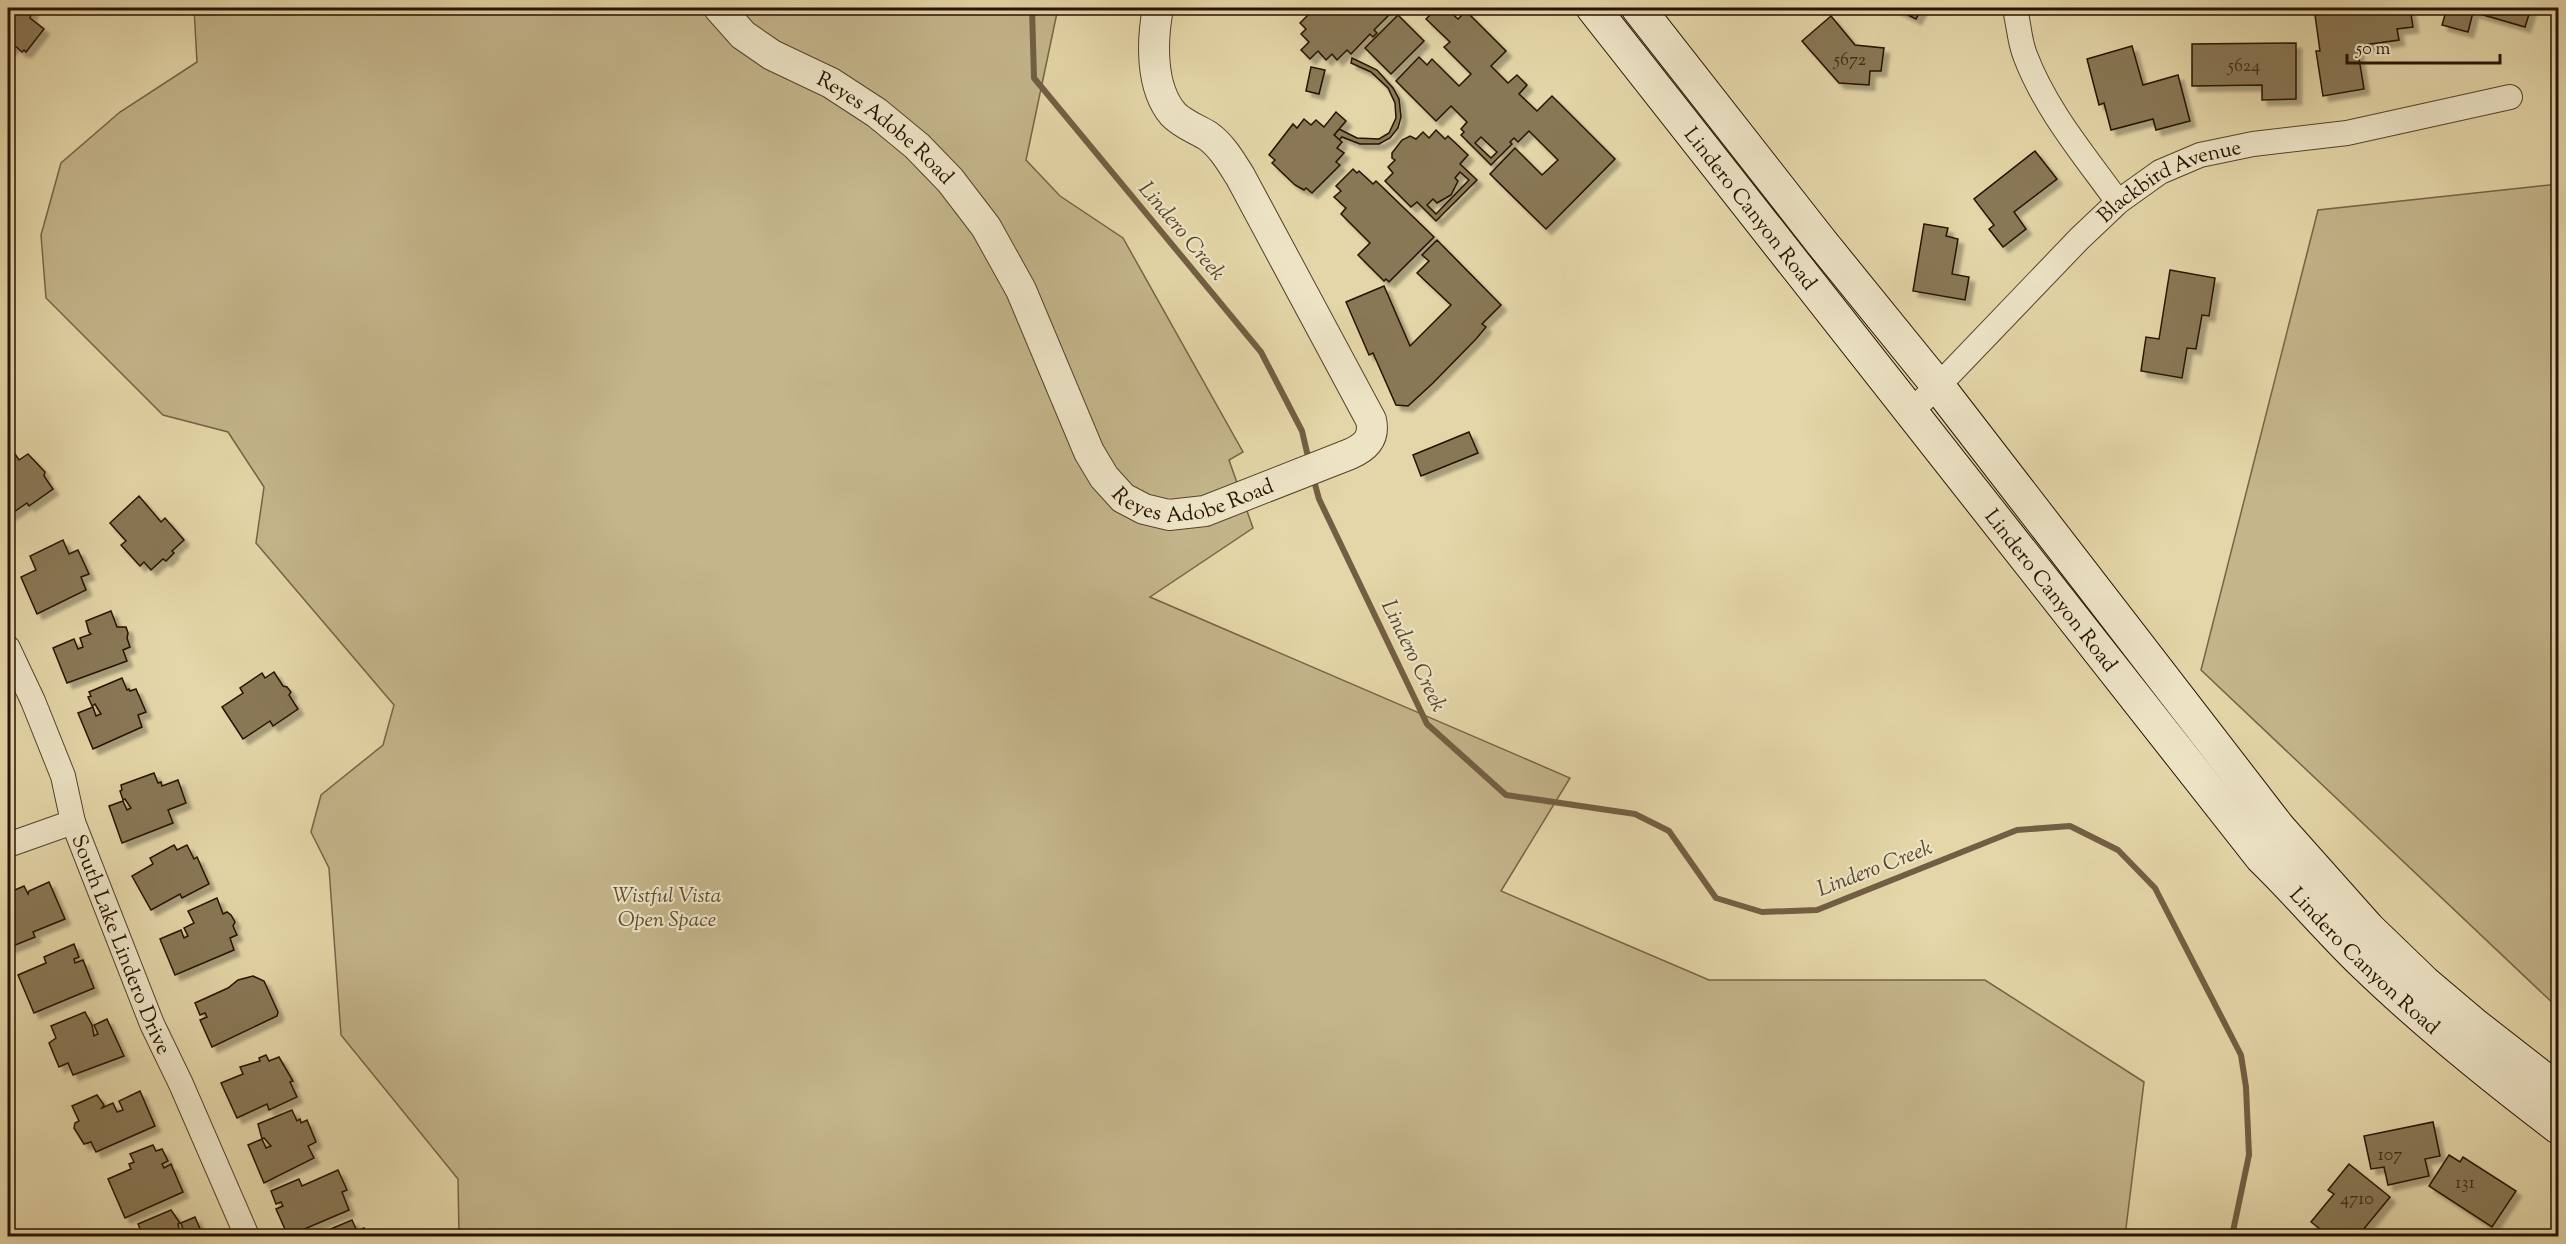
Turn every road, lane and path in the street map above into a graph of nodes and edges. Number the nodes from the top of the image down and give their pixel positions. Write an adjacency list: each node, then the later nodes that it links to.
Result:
1 (719, 8): 2 (street, Reyes Adobe Road)
2 (1158, 8)
3 (1593, 8): 9 (main road, Lindero Canyon Road)
4 (1638, 8): 8 (main road, Lindero Canyon Road)
5 (2016, 14): 7 (street)
6 (2510, 97): 7 (street, Blackbird Avenue)
7 (2118, 202): 8 (street, Blackbird Avenue)
8 (1938, 386): 9 (street, Blackbird Avenue); 13 (main road, Lindero Canyon Road)
9 (1910, 412): 14 (main road, Lindero Canyon Road)
10 (8, 648): 11 (street, South Lake Lindero Drive)
11 (73, 822): 12 (street); 15 (street, South Lake Lindero Drive)
12 (8, 845)
13 (2559, 1090)
14 (2559, 1127)
15 (248, 1236)

